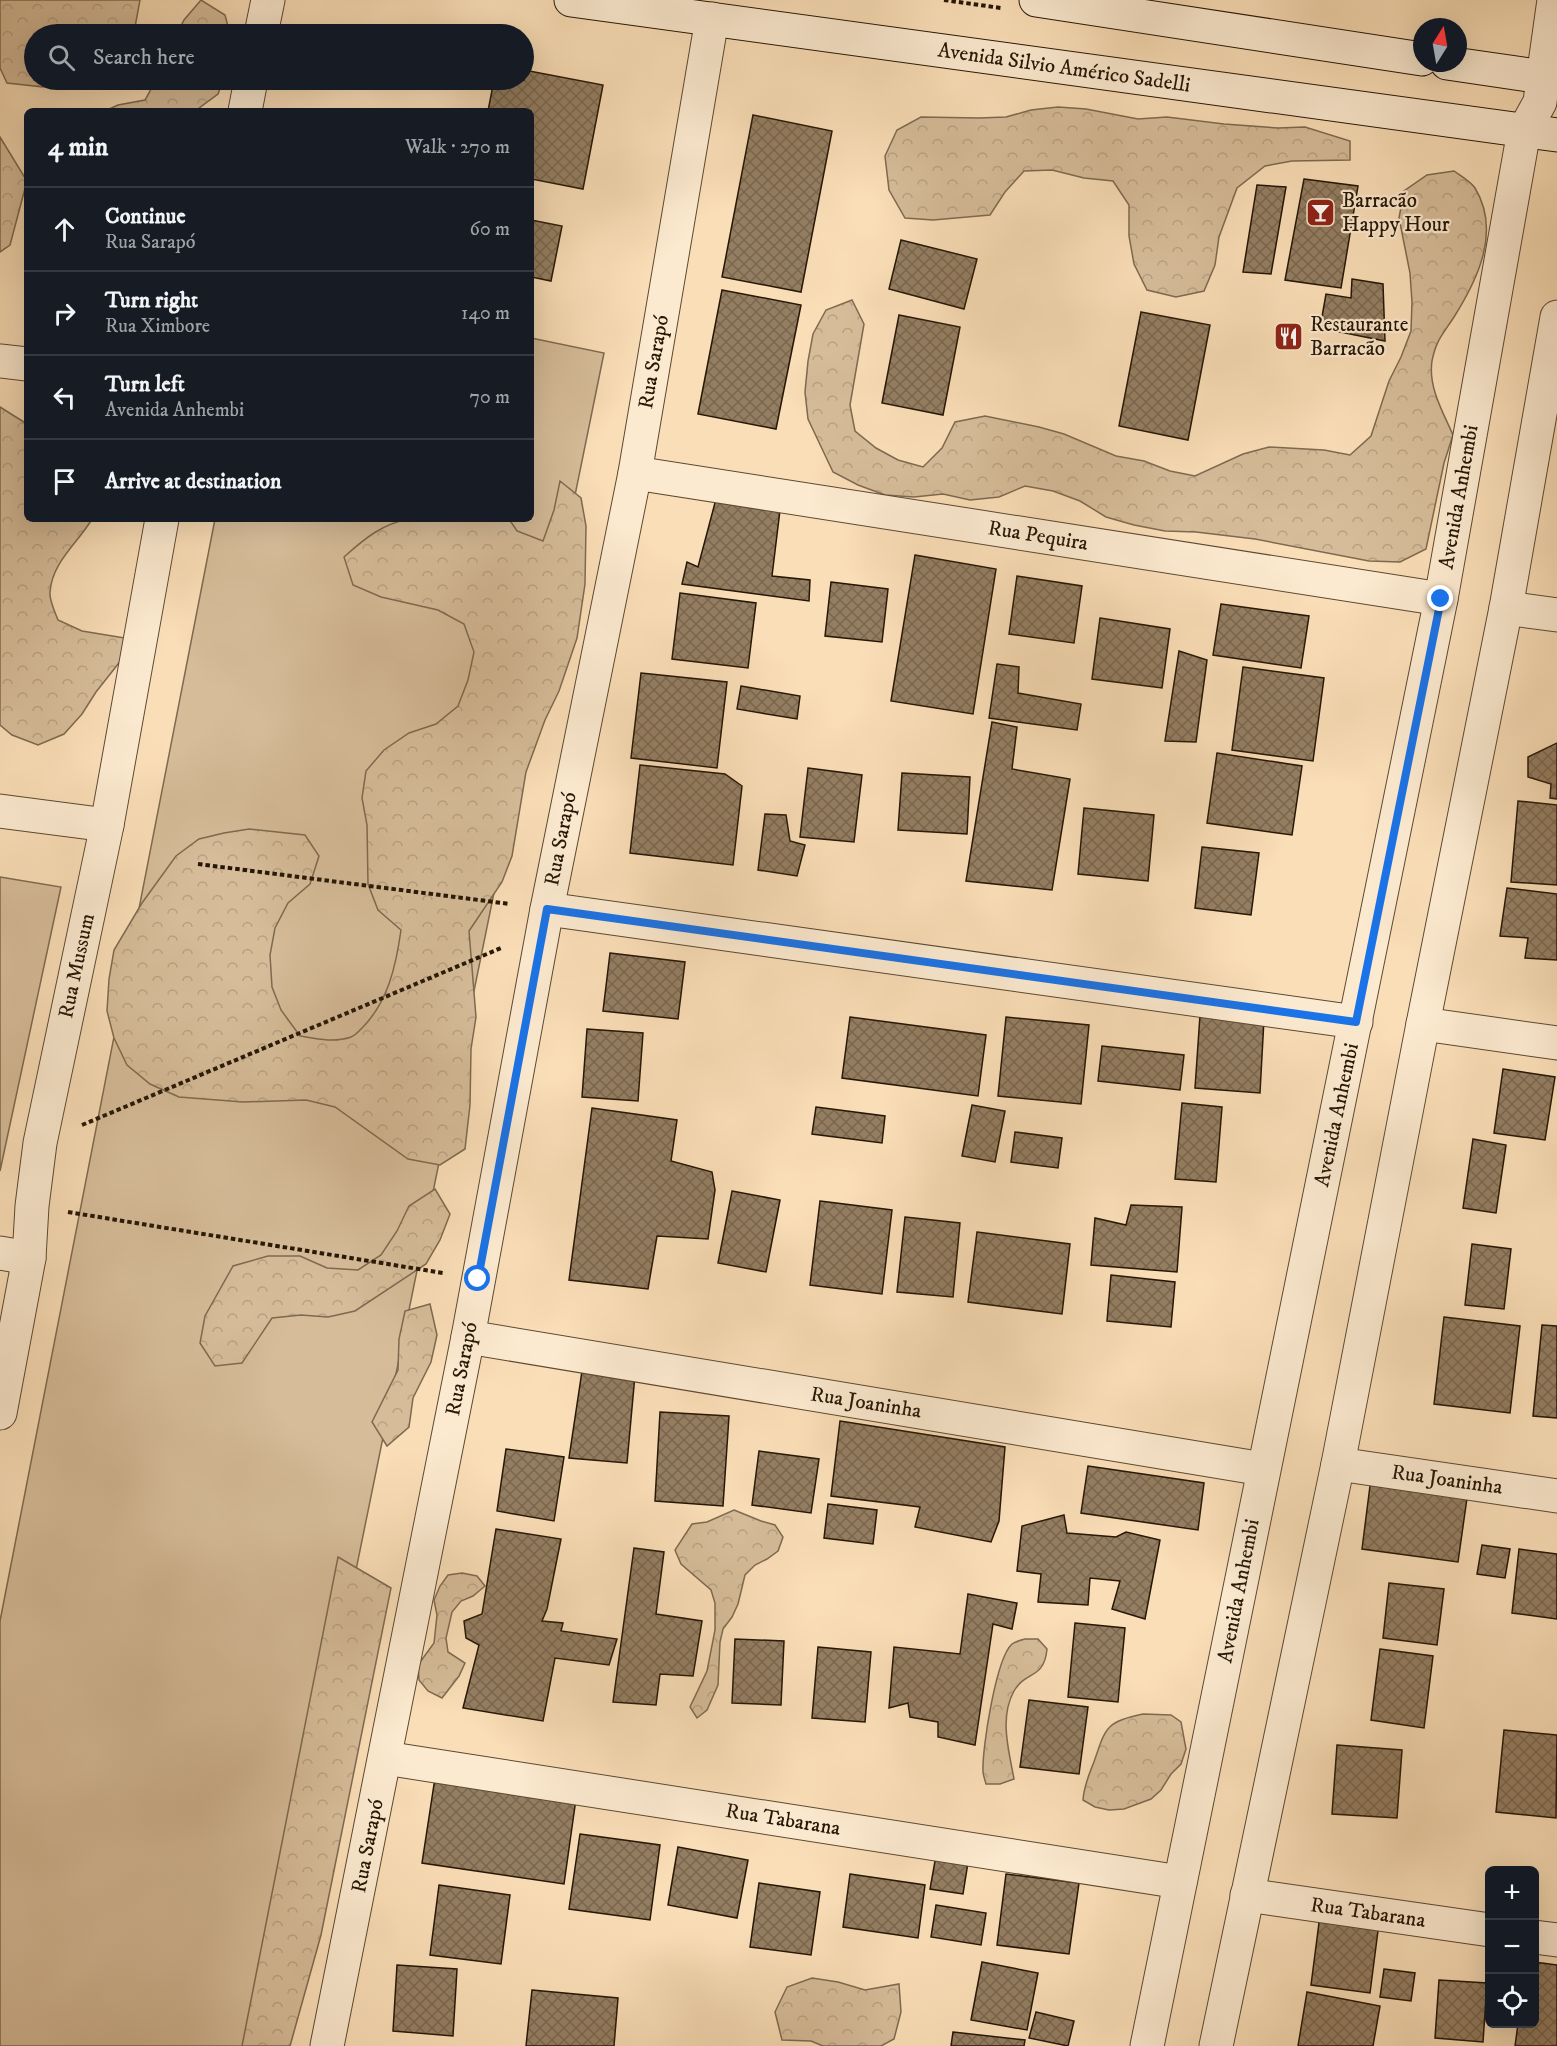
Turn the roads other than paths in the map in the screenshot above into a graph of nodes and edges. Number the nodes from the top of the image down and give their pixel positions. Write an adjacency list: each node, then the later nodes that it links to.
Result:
1 (268, 0): 6 (street)
2 (571, 0): 5 (street, Avenida Silvio Américo Sadelli)
3 (1036, 0): 7 (street)
4 (1554, 0): 9 (street, Avenida Anhembi)
5 (712, 19): 12 (street, Avenida Silvio Américo Sadelli); 17 (street, Rua Sarapó)
6 (263, 24)
7 (1413, 58)
8 (1467, 66): 9 (street)
9 (1550, 79): 12 (street, Avenida Anhembi)
10 (249, 90): 11 (street)
11 (245, 108)
12 (1524, 131): 13 (street, Avenida Silvio Américo Sadelli); 19 (street, Avenida Anhembi)
13 (1557, 135)
14 (1557, 317): 20 (street)
15 (0, 361): 16 (street)
16 (24, 364)
17 (635, 473): 19 (street, Rua Pequira); 24 (street, Rua Sarapó)
18 (161, 522): 23 (street, Rua Mussum)
19 (1441, 599): 25 (street, Avenida Anhembi)
20 (1506, 608): 21 (street); 26 (street)
21 (1557, 615)
22 (0, 811): 23 (street)
23 (106, 825): 28 (street, Rua Mussum)
24 (545, 920): 25 (street); 29 (street, Rua Sarapó)
25 (1356, 1022): 32 (street, Avenida Anhembi)
26 (1423, 1024): 27 (street); 31 (street)
27 (1557, 1043)
28 (15, 1256): 30 (street, Rua Mussum)
29 (468, 1337): 32 (street, Rua Joaninha); 34 (street, Rua Sarapó)
30 (0, 1413)
31 (1338, 1464): 33 (street, Rua Joaninha); 36 (street)
32 (1263, 1469): 35 (street, Avenida Anhembi)
33 (1557, 1496)
34 (386, 1758): 35 (street, Rua Tabarana); 40 (street, Rua Sarapó)
35 (1180, 1882): 41 (street, Avenida Anhembi)
36 (1247, 1895): 37 (street, Rua Tabarana); 42 (street)
37 (1485, 1929)
38 (1539, 1938): 39 (street)
39 (1557, 1940)
40 (327, 2046)
41 (1147, 2046)
42 (1216, 2046)

